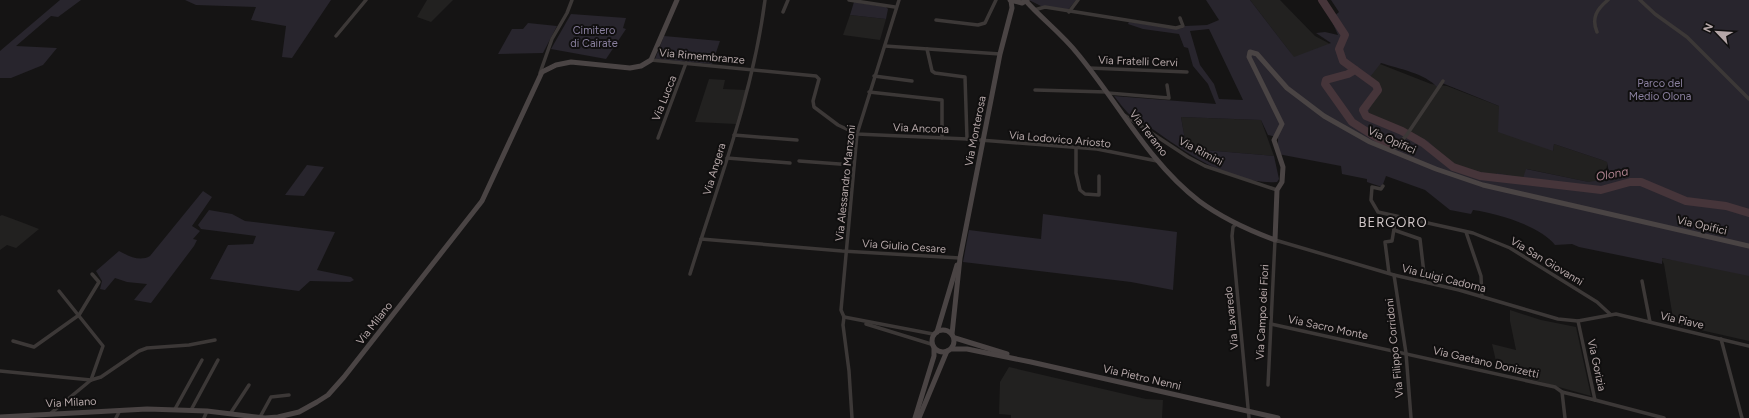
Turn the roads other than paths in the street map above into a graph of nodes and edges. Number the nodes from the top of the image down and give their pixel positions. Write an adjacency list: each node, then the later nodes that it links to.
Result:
1 (366, 0): 23 (street)
2 (572, 0): 29 (street)
3 (677, 0): 27 (street)
4 (765, 0): 31 (street, Via Angera)
5 (788, 0): 18 (street)
6 (849, 0): 15 (street)
7 (899, 0): 15 (street, Via Alessandro Manzoni)
8 (996, 0): 21 (street)
9 (1078, 0): 19 (street)
10 (1608, 0): 22 (street)
11 (1640, 0): 40 (street)
12 (1010, 1): 14 (street); 16 (street, Via Monterosa)
13 (1025, 1): 14 (street); 17 (street, Via Teramo)
14 (1016, 3): 16 (street, Via Monterosa)
15 (896, 7): 24 (street, Via Alessandro Manzoni)
16 (1012, 8): 26 (street, Via Monterosa)
17 (1033, 9): 19 (street); 30 (street, Via Teramo)
18 (783, 12)
19 (1069, 12): 20 (street)
20 (1180, 18)
21 (936, 20)
22 (1597, 32)
23 (336, 36)
24 (885, 46): 25 (street); 33 (street, Via Alessandro Manzoni)
25 (927, 49): 26 (street); 46 (street)
26 (1000, 54): 48 (street, Via Monterosa)
27 (651, 60): 28 (street, Via Rimembranze); 29 (street, Via Milano)
28 (686, 63): 31 (street, Via Rimembranze); 44 (street, Via Lucca)
29 (545, 66): 110 (street, Via Milano)
30 (1089, 68): 32 (street, Via Fratelli Cervi); 39 (street, Via Teramo)
31 (751, 69): 42 (street, Via Rimembranze); 43 (street, Via Angera)
32 (1186, 72)
33 (874, 76): 34 (street); 38 (street, Via Alessandro Manzoni)
34 (912, 81)
35 (1443, 81): 50 (street)
36 (1167, 85): 39 (street)
37 (1035, 90): 39 (street)
38 (869, 92): 42 (street, Via Alessandro Manzoni); 45 (street)
39 (1107, 93): 41 (street, Via Teramo)
40 (1749, 99)
41 (1123, 114): 52 (street, Via Teramo); 58 (street, Via Rimini)
42 (857, 134): 45 (street, Via Ancona); 55 (street, Via Alessandro Manzoni)
43 (734, 135): 47 (street); 51 (street, Via Angera)
44 (658, 138)
45 (942, 138): 46 (street, Via Ancona)
46 (967, 139): 48 (street, Via Ancona)
47 (797, 140)
48 (984, 141): 49 (street, Via Lodovico Ariosto); 67 (street, Via Monterosa)
49 (1076, 148): 52 (street, Via Lodovico Ariosto); 56 (street)
50 (1391, 151): 58 (street, Via Opifici); 65 (street, Via Opifici)
51 (727, 158): 54 (street); 63 (street, Via Angera)
52 (1158, 161): 60 (street, Via Teramo)
53 (799, 162): 55 (street)
54 (790, 163)
55 (853, 165): 66 (street, Via Alessandro Manzoni)
56 (1099, 176)
57 (1383, 186): 59 (street, Via San Giovanni)
58 (1277, 190): 64 (street, Via Opifici)
59 (1396, 217): 61 (street); 62 (street, Via San Giovanni)
60 (1236, 224): 64 (street, Via Teramo); 106 (street, Via Lavaredo)
61 (1394, 230): 68 (street); 73 (street)
62 (1466, 232): 75 (street); 76 (street, Via San Giovanni)
63 (701, 240): 66 (street, Via Giulio Cesare); 70 (street, Via Angera)
64 (1275, 240): 68 (street, Via Luigi Cadorna); 82 (street, Via Campo dei Fiori)
65 (1749, 246)
66 (847, 251): 67 (street, Via Giulio Cesare); 78 (street, Via Alessandro Manzoni)
67 (960, 258): 83 (street, Via Monterosa); 84 (street, Via Monterosa)
68 (1389, 273): 71 (street, Via Luigi Cadorna)
69 (92, 274): 77 (street)
70 (690, 274)
71 (1394, 275): 73 (street, Via Luigi Cadorna); 91 (street, Via Filippo Corridoni)
72 (1642, 281): 81 (street)
73 (1426, 282): 75 (street, Via Luigi Cadorna)
74 (59, 291): 77 (street)
75 (1482, 297): 79 (street, Via Luigi Cadorna)
76 (1610, 314): 79 (street, Via Luigi Cadorna); 81 (street, Via Piave)
77 (79, 315): 87 (street); 96 (street)
78 (844, 316): 80 (street); 113 (street, Via Alessandro Manzoni)
79 (1578, 321): 101 (street, Via Gorizia)
80 (864, 322): 83 (street); 88 (street)
81 (1650, 322): 85 (street, Via Piave)
82 (1271, 324): 91 (street, Via Sacro Monte); 97 (street, Via Campo dei Fiori)
83 (935, 333): 84 (street); 88 (street)
84 (953, 336): 90 (street); 94 (street, Via Pietro Nenni)
85 (1721, 339): 89 (street, Via Piave); 121 (street)
86 (215, 340): 96 (street)
87 (13, 341)
88 (932, 346): 90 (street); 114 (street)
89 (1749, 346)
90 (949, 350): 94 (street, Via Pietro Nenni); 115 (street)
91 (1406, 353): 99 (street, Via Gaetano Donizetti); 118 (street, Via Filippo Corridoni)
92 (202, 360): 102 (street)
93 (218, 360): 104 (street)
94 (1031, 362): 106 (street, Via Pietro Nenni)
95 (0, 371): 96 (street)
96 (92, 380): 107 (street)
97 (1268, 384)
98 (249, 386): 108 (street)
99 (1562, 392): 101 (street, Via Gorizia); 119 (street)
100 (289, 394): 110 (street)
101 (1595, 400): 120 (street)
102 (175, 409): 103 (street, Via Milano); 104 (street, Via Milano)
103 (120, 410): 107 (street, Via Milano); 111 (street)
104 (192, 410): 105 (street, Via Milano)
105 (207, 411): 108 (street, Via Milano); 112 (street)
106 (1249, 411): 116 (street, Via Lavaredo); 117 (street, Via Pietro Nenni)
107 (51, 413): 109 (street, Via Milano)
108 (230, 414): 110 (street, Via Milano)
109 (0, 417)
110 (260, 417)
111 (116, 418)
112 (204, 418)
113 (852, 418)
114 (915, 418)
115 (919, 418)
116 (1249, 418)
117 (1278, 418)
118 (1411, 418)
119 (1564, 418)
120 (1664, 418)
121 (1742, 418)

